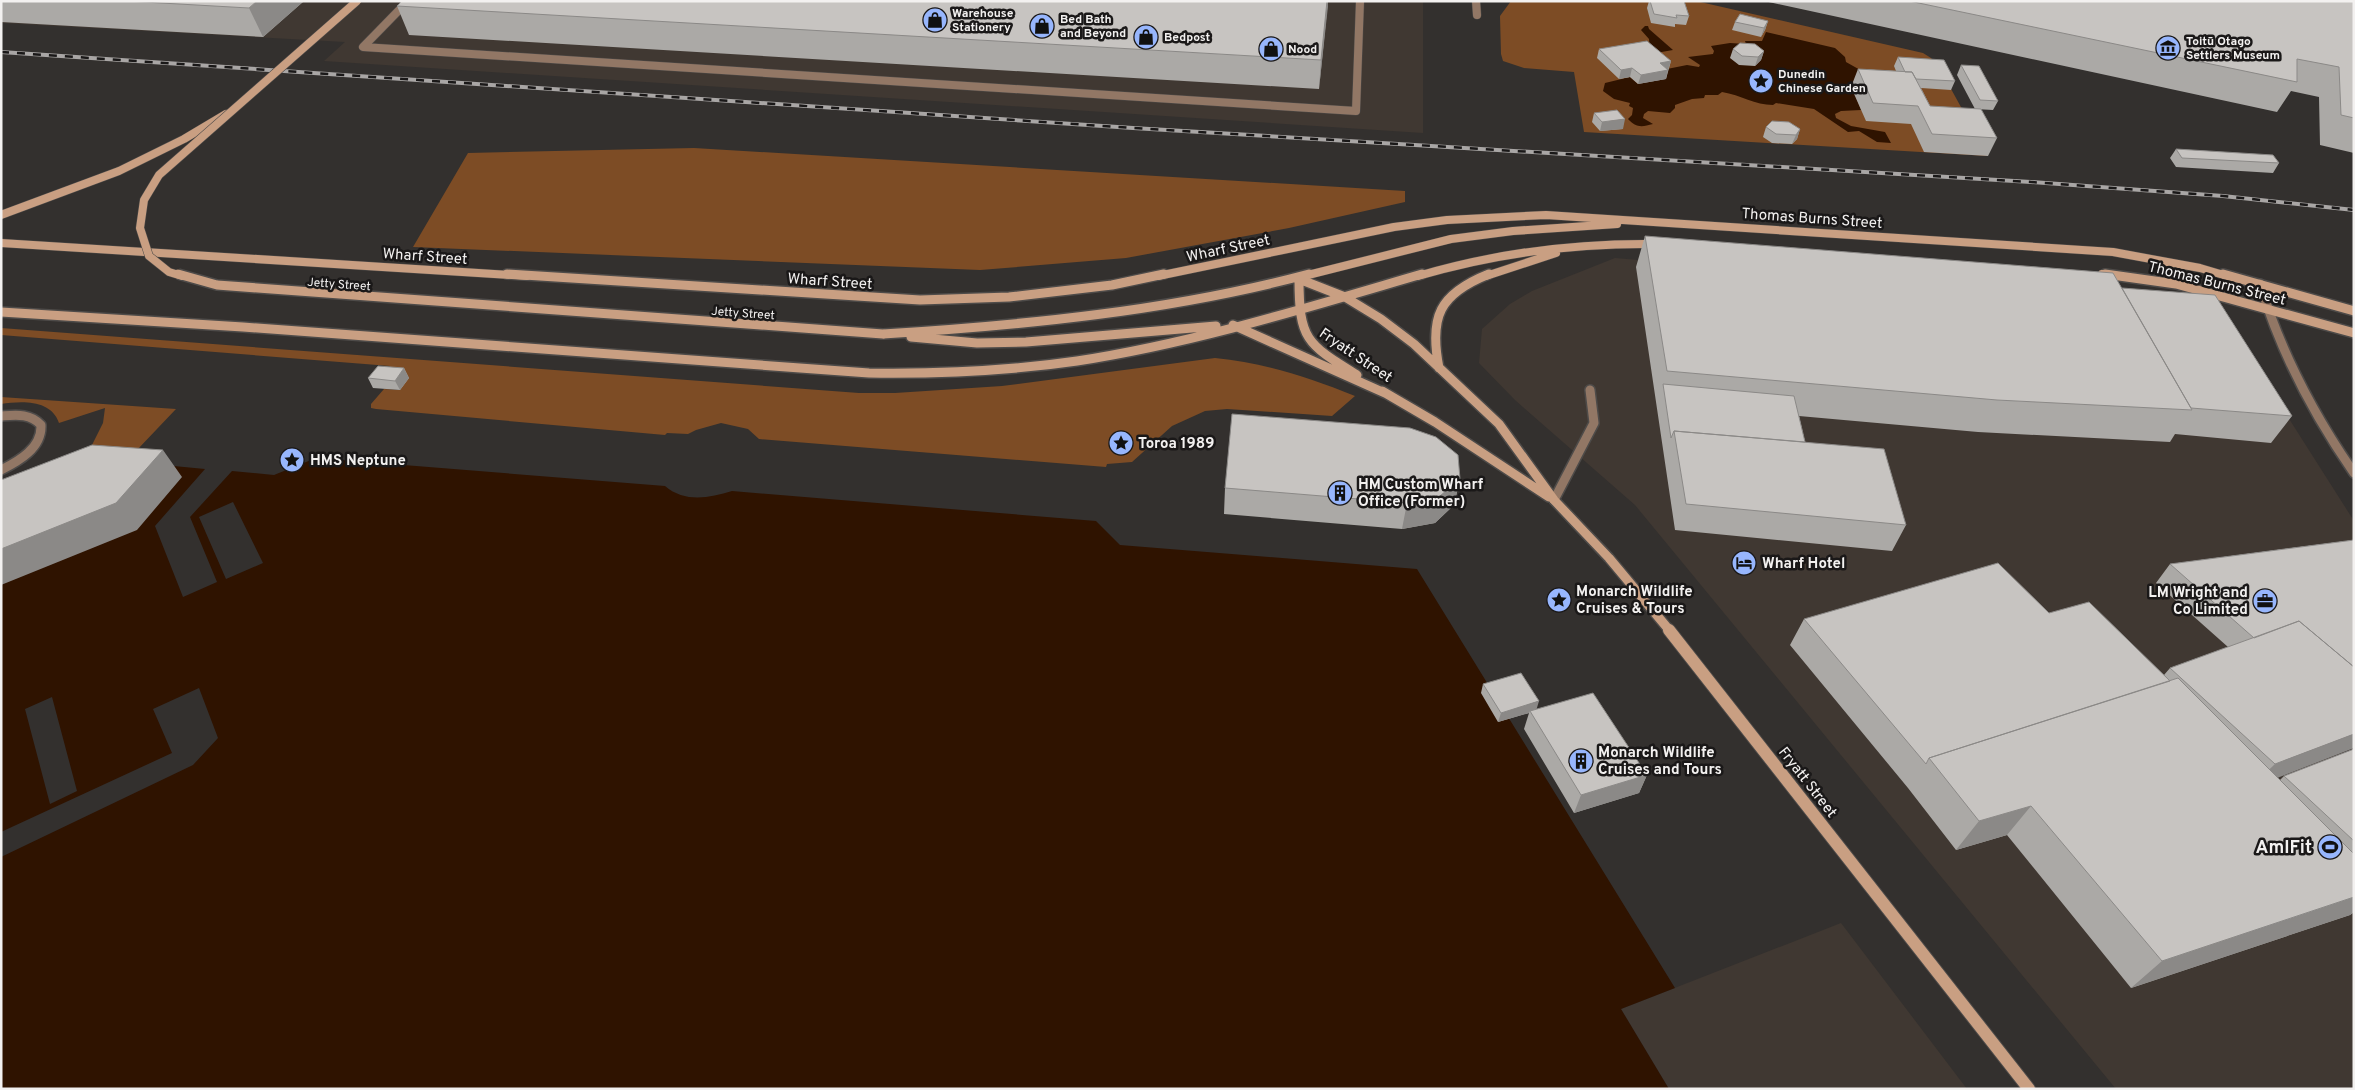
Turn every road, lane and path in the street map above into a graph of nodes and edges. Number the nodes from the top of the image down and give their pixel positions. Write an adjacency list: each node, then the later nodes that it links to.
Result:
1 (357, 1): 6 (main road, Jetty Street, bridge)
2 (408, 1): 3 (street)
3 (1360, 1)
4 (1476, 1): 5 (street)
5 (1477, 15)
6 (237, 107): 7 (main road, bridge); 22 (main road, Jetty Street, bridge)
7 (1, 215)
8 (1650, 222): 9 (main road, Wharf Street); 13 (main road); 14 (main road, Thomas Burns Street)
9 (1, 243)
10 (1593, 244): 11 (main road); 15 (main road); 23 (main road)
11 (1662, 244)
12 (2093, 273): 17 (main road, Thomas Burns Street)
13 (1299, 279): 15 (main road, Fryatt Street); 16 (main road, Fryatt Street); 22 (main road)
14 (2260, 284): 17 (street); 18 (main road, Thomas Burns Street)
15 (1345, 297): 16 (main road); 23 (main road, Fryatt Street)
16 (1298, 309): 20 (main road); 25 (main road, Fryatt Street)
17 (2267, 309): 21 (main road, Thomas Burns Street); 28 (street)
18 (2354, 310)
19 (1, 312): 20 (main road)
20 (1235, 325): 22 (main road); 25 (main road)
21 (2354, 333)
22 (883, 334)
23 (1439, 368): 29 (main road, Fryatt Street)
24 (1590, 390): 29 (street)
25 (1387, 394): 29 (main road, Fryatt Street)
26 (1, 416): 27 (street)
27 (1, 470)
28 (2354, 473)
29 (1554, 500): 30 (main road, Fryatt Street)
30 (2030, 1089)

